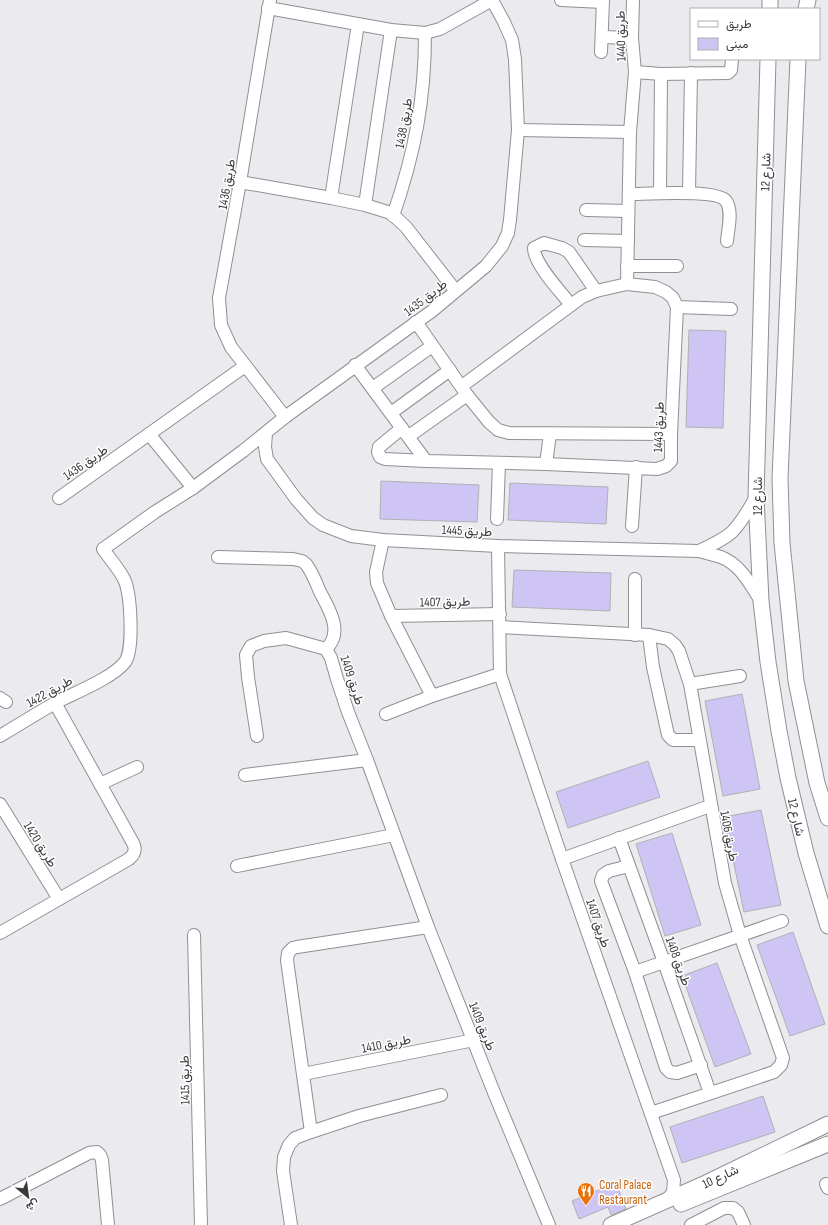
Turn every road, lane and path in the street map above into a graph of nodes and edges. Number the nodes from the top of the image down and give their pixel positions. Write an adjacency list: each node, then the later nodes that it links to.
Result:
1 (492, 0): 8 (street); 18 (street, طريق 1435)
2 (561, 0): 4 (street)
3 (633, 0): 10 (street, طريق 1440)
4 (603, 1): 9 (street)
5 (269, 4): 6 (street); 20 (street, طريق 1436)
6 (358, 24): 7 (street); 24 (street)
7 (391, 30): 8 (street); 25 (street, طريق 1438)
8 (425, 33): 28 (street, طريق 1438)
9 (602, 36): 10 (street); 11 (street)
10 (632, 38): 15 (street, طريق 1440)
11 (601, 52)
12 (732, 60): 16 (street)
13 (768, 60): 61 (street, شارع 12)
14 (798, 60): 93 (street, شارع 12)
15 (635, 72): 17 (street); 19 (street, طريق 1440)
16 (691, 73): 17 (street); 22 (street)
17 (661, 74): 21 (street)
18 (518, 130): 19 (street); 35 (street, طريق 1435)
19 (630, 132): 23 (street, طريق 1440)
20 (240, 182): 24 (street); 42 (street, طريق 1436)
21 (660, 193): 22 (street); 23 (street)
22 (689, 193): 31 (street)
23 (629, 194): 27 (street, طريق 1440)
24 (331, 198): 25 (street)
25 (365, 205): 28 (street)
26 (586, 210): 27 (street)
27 (628, 211): 30 (street, طريق 1440)
28 (393, 216): 35 (street)
29 (584, 240): 30 (street)
30 (628, 241): 32 (street, طريق 1440)
31 (727, 241)
32 (627, 266): 33 (street); 34 (street, طريق 1440)
33 (677, 266)
34 (627, 284): 36 (street); 38 (street)
35 (455, 290): 40 (street, طريق 1435)
36 (596, 291): 37 (street); 37 (street)
37 (571, 305): 46 (street)
38 (677, 307): 39 (street); 53 (street, طريق 1443)
39 (731, 309)
40 (416, 322): 41 (street); 43 (street, طريق 1435)
41 (432, 346): 44 (street); 45 (street)
42 (245, 366): 48 (street, طريق 1436); 51 (street, طريق 1436)
43 (355, 366): 45 (street); 48 (street, طريق 1435)
44 (450, 370): 46 (street); 47 (street)
45 (373, 388): 47 (street)
46 (465, 391): 49 (street); 52 (street)
47 (391, 413): 49 (street)
48 (285, 417): 50 (street, طريق 1435)
49 (405, 432): 56 (street); 56 (street, طريق 1443)
50 (266, 433): 54 (street, طريق 1435); 55 (street)
51 (150, 434): 60 (street); 62 (street, طريق 1436)
52 (550, 434): 53 (street); 58 (street)
53 (671, 434): 59 (street, طريق 1443)
54 (243, 451): 55 (street); 60 (street, طريق 1435)
55 (267, 459): 66 (street, طريق 1445)
56 (426, 461): 57 (street, طريق 1443)
57 (500, 463): 58 (street, طريق 1443); 64 (street)
58 (546, 464): 59 (street, طريق 1443)
59 (636, 467): 65 (street)
60 (193, 488): 63 (street, طريق 1435)
61 (756, 497): 68 (street, طريق 1445); 71 (street, شارع 12)
62 (59, 498)
63 (155, 512): 82 (street, طريق 1422)
64 (497, 519)
65 (632, 526)
66 (383, 540): 67 (street, طريق 1445); 73 (street)
67 (498, 546): 68 (street, طريق 1445); 72 (street, طريق 1407)
68 (699, 551): 71 (street, طريق 1445)
69 (218, 556): 77 (street)
70 (635, 579): 75 (street)
71 (761, 601): 101 (street, شارع 12)
72 (500, 614): 73 (street, طريق 1407); 74 (street, طريق 1407)
73 (391, 616): 81 (street)
74 (500, 627): 75 (street, طريق 1406); 78 (street, طريق 1407)
75 (635, 635): 76 (street, طريق 1406)
76 (649, 635): 80 (street, طريق 1406); 86 (street)
77 (326, 649): 85 (street, طريق 1409); 87 (street, طريق 1409)
78 (500, 674): 81 (street); 96 (street, طريق 1407)
79 (740, 676): 80 (street)
80 (690, 684): 86 (street, طريق 1406)
81 (432, 696): 83 (street)
82 (55, 703): 84 (street, طريق 1422); 90 (street)
83 (386, 714)
84 (0, 736)
85 (257, 736)
86 (699, 740): 92 (street, طريق 1406)
87 (367, 760): 89 (street); 94 (street, طريق 1409)
88 (138, 767): 90 (street)
89 (245, 775)
90 (100, 784): 99 (street)
91 (0, 804): 99 (street, طريق 1420)
92 (710, 806): 95 (street); 105 (street, طريق 1406)
93 (828, 818)
94 (394, 835): 97 (street); 102 (street, طريق 1409)
95 (619, 838): 96 (street); 98 (street, طريق 1408)
96 (562, 859): 113 (street, طريق 1407)
97 (237, 866)
98 (629, 866): 106 (street, طريق 1408); 107 (street)
99 (59, 899): 103 (street)
100 (782, 921): 105 (street)
101 (827, 921)
102 (428, 927): 108 (street, طريق 1409); 110 (street)
103 (0, 933)
104 (194, 935): 124 (street, طريق 1415)
105 (740, 935): 106 (street); 111 (street, طريق 1406)
106 (664, 962): 107 (street); 109 (street, طريق 1408)
107 (635, 972): 109 (street)
108 (474, 1040): 110 (street, طريق 1410); 126 (street, طريق 1409)
109 (701, 1065): 111 (street, طريق 1408)
110 (303, 1074): 115 (street)
111 (710, 1094): 113 (street, طريق 1406)
112 (441, 1095): 115 (street)
113 (651, 1113): 119 (street, طريق 1407)
114 (828, 1124): 120 (street, شارع 10)
115 (310, 1132): 125 (street)
116 (828, 1144): 118 (street, شارع 10)
117 (828, 1150): 118 (street)
118 (811, 1152): 128 (street, شارع 10)
119 (674, 1180): 120 (street); 122 (street)
120 (706, 1183): 122 (street, شارع 10)
121 (0, 1199): 123 (street)
122 (667, 1200): 127 (street, شارع 10)
123 (108, 1225)
124 (201, 1225)
125 (291, 1225)
126 (549, 1225)
127 (611, 1225)
128 (630, 1225)
129 (691, 1225): 130 (street)
130 (744, 1225)

